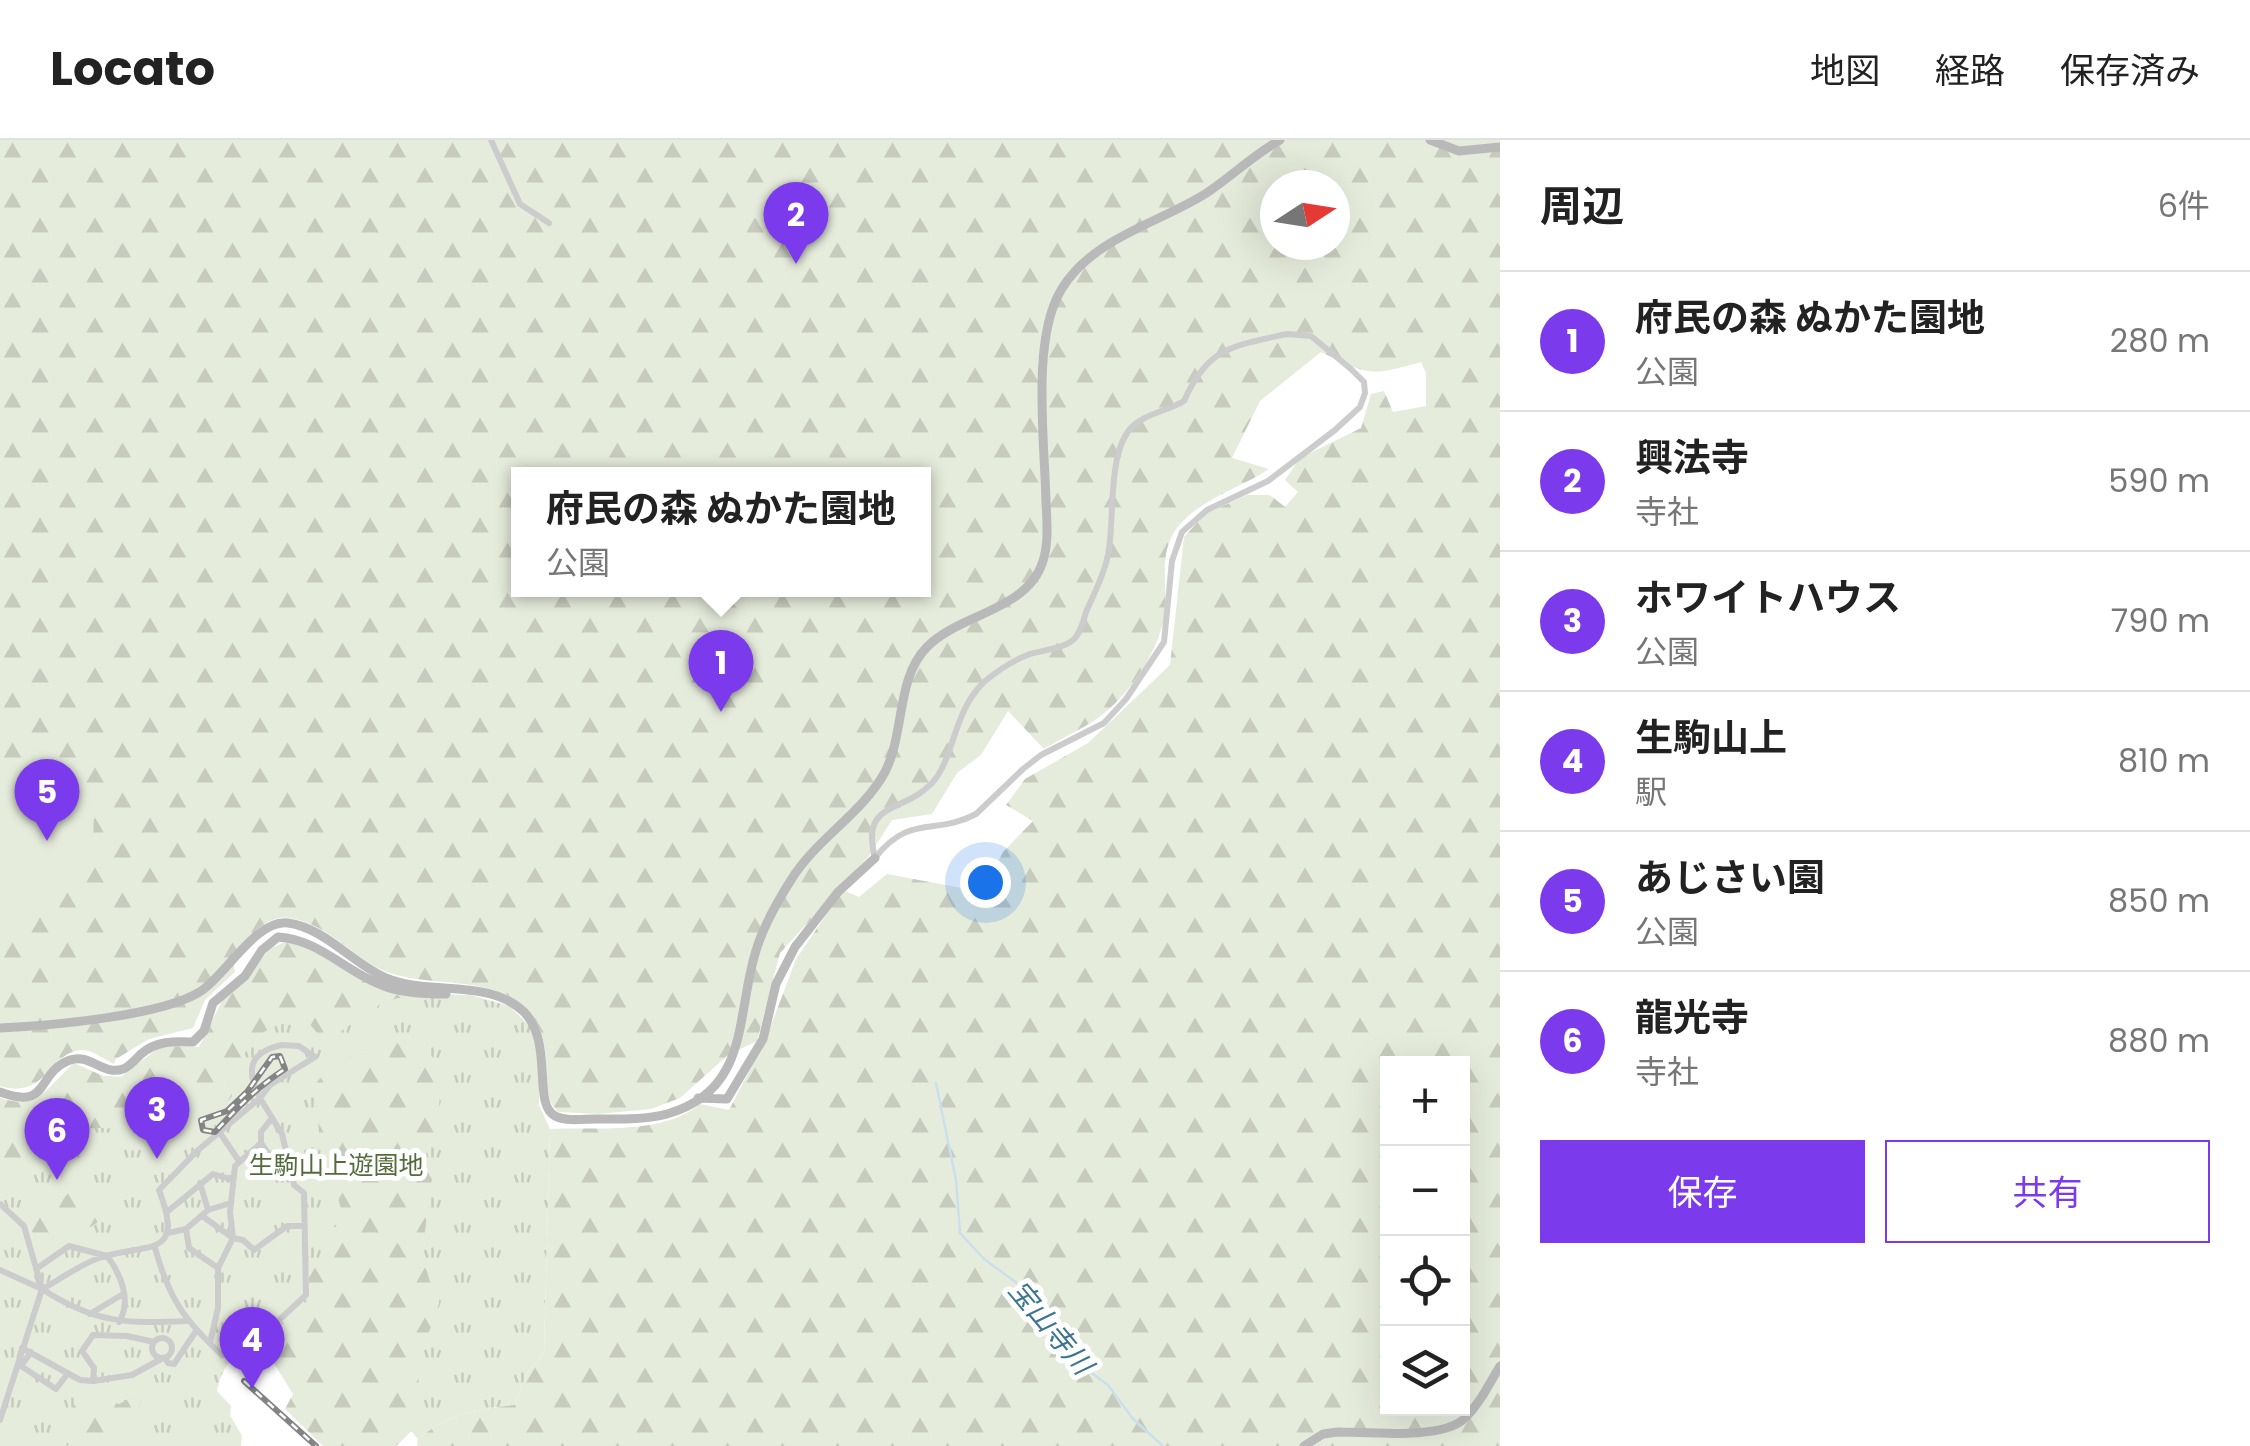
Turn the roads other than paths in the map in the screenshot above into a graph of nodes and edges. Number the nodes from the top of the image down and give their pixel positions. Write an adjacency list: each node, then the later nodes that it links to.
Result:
1 (491, 140): 5 (street)
2 (1280, 140): 11 (street)
3 (1430, 140): 4 (street)
4 (1500, 147)
5 (550, 222)
6 (875, 858): 6 (street); 11 (street)
7 (453, 991): 8 (street); 9 (street); 11 (street)
8 (0, 1028)
9 (0, 1092)
10 (260, 1098): 10 (street); 12 (street); 13 (street)
11 (698, 1098)
12 (272, 1118): 14 (street); 15 (street)
13 (220, 1134): 16 (street); 21 (street)
14 (261, 1143): 15 (street); 16 (street)
15 (288, 1158): 23 (street)
16 (239, 1162): 17 (street)
17 (233, 1180): 18 (street); 19 (street)
18 (200, 1183): 21 (street); 22 (street)
19 (232, 1203): 22 (street); 26 (street)
20 (0, 1204): 30 (street)
21 (167, 1212): 25 (street)
22 (205, 1213): 24 (street); 26 (street)
23 (305, 1226): 26 (street); 39 (street)
24 (186, 1229): 25 (street); 29 (street)
25 (166, 1233): 27 (street)
26 (233, 1238): 29 (street)
27 (155, 1248): 28 (street); 35 (street)
28 (106, 1256): 30 (street); 32 (street); 33 (street)
29 (218, 1268): 39 (street)
30 (36, 1269): 32 (street)
31 (0, 1270): 32 (street)
32 (42, 1290): 34 (street); 40 (street)
33 (123, 1294): 34 (street); 36 (street)
34 (90, 1314): 36 (street)
35 (187, 1321): 36 (street); 37 (street)
36 (119, 1322)
37 (196, 1330): 39 (street); 42 (street)
38 (154, 1342): 42 (street); 42 (street); 45 (street)
39 (210, 1344)
40 (22, 1348): 41 (street); 46 (street)
41 (31, 1352): 44 (street); 44 (street)
42 (163, 1358): 45 (street)
43 (1500, 1366): 47 (street)
44 (68, 1373): 45 (street)
45 (93, 1382)
46 (0, 1420)
47 (1304, 1446)

